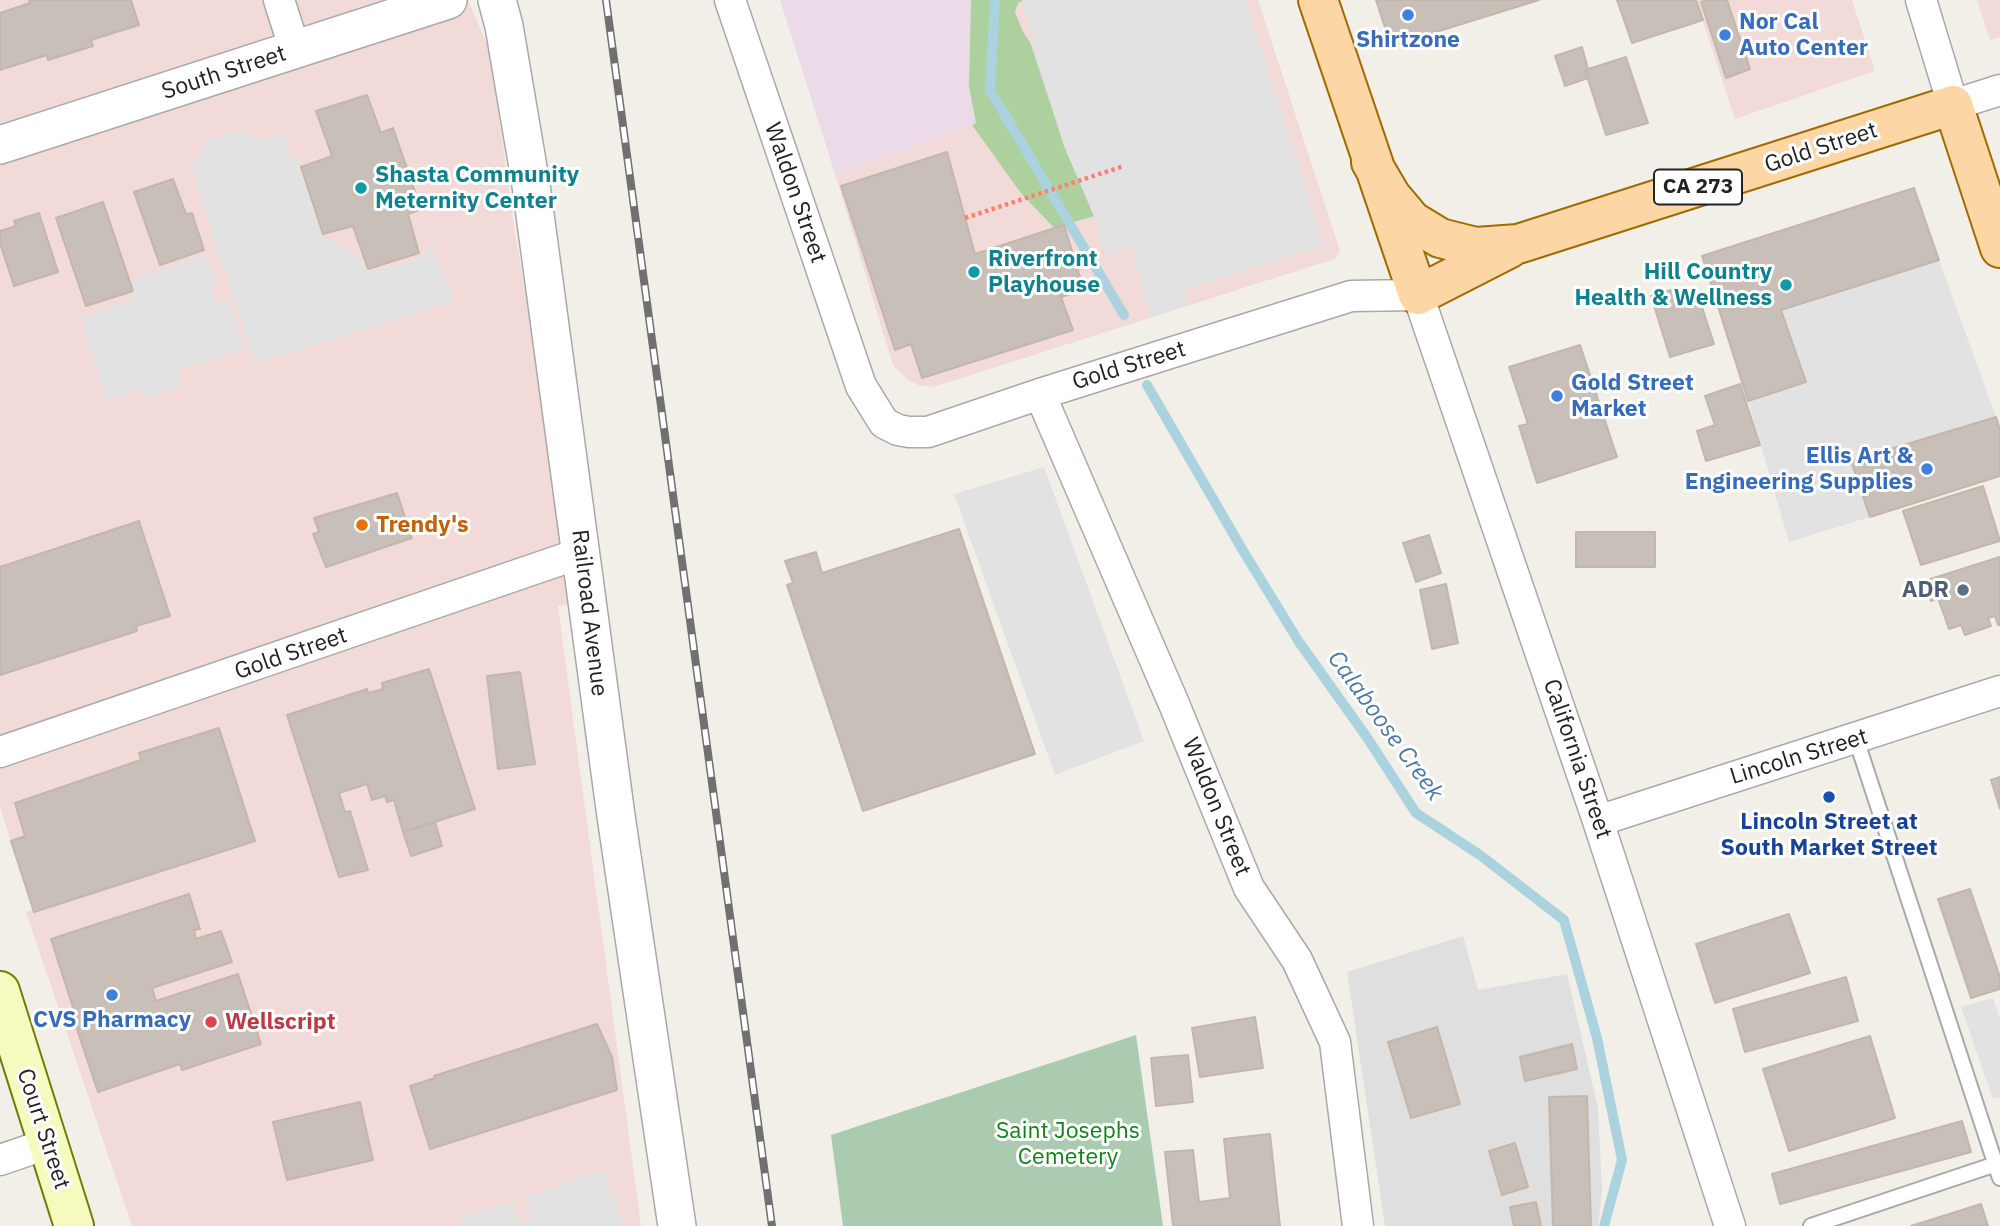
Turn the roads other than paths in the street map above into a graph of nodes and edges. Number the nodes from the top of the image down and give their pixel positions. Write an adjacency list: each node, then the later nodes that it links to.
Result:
1 (279, 0): 7 (street)
2 (448, 0): 7 (street, South Street)
3 (497, 0): 18 (street, Railroad Avenue)
4 (730, 0): 16 (street, Waldon Street)
5 (1318, 0): 11 (main road, California Street / CA 273)
6 (1921, 0): 9 (street)
7 (295, 50): 10 (street, South Street)
8 (2000, 90): 9 (street, Gold Street)
9 (1954, 105): 13 (main road, Gold Street / CA 273); 14 (main road)
10 (0, 145)
11 (1371, 162): 12 (main road, California Street / CA 273); 15 (main road, California Street / CA 273)
12 (1440, 238): 13 (main road, Gold Street / CA 273)
13 (1518, 244): 15 (main road, CA 273)
14 (2000, 248)
15 (1418, 295): 17 (street, Gold Street); 22 (street, California Street)
16 (861, 386): 17 (street, Gold Street)
17 (1040, 394): 29 (street, Waldon Street)
18 (581, 553): 21 (street, Gold Street); 28 (street, Railroad Avenue)
19 (2000, 691): 20 (street, Lincoln Street)
20 (1856, 739): 22 (street, Lincoln Street); 26 (lane)
21 (0, 752)
22 (1598, 821): 30 (street, California Street)
23 (0, 991): 24 (main road, Court Street)
24 (47, 1144): 25 (street); 27 (main road, Court Street)
25 (0, 1160)
26 (1998, 1171): 31 (lane)
27 (74, 1226)
28 (677, 1226)
29 (1357, 1226)
30 (1730, 1226)
31 (1811, 1226)

